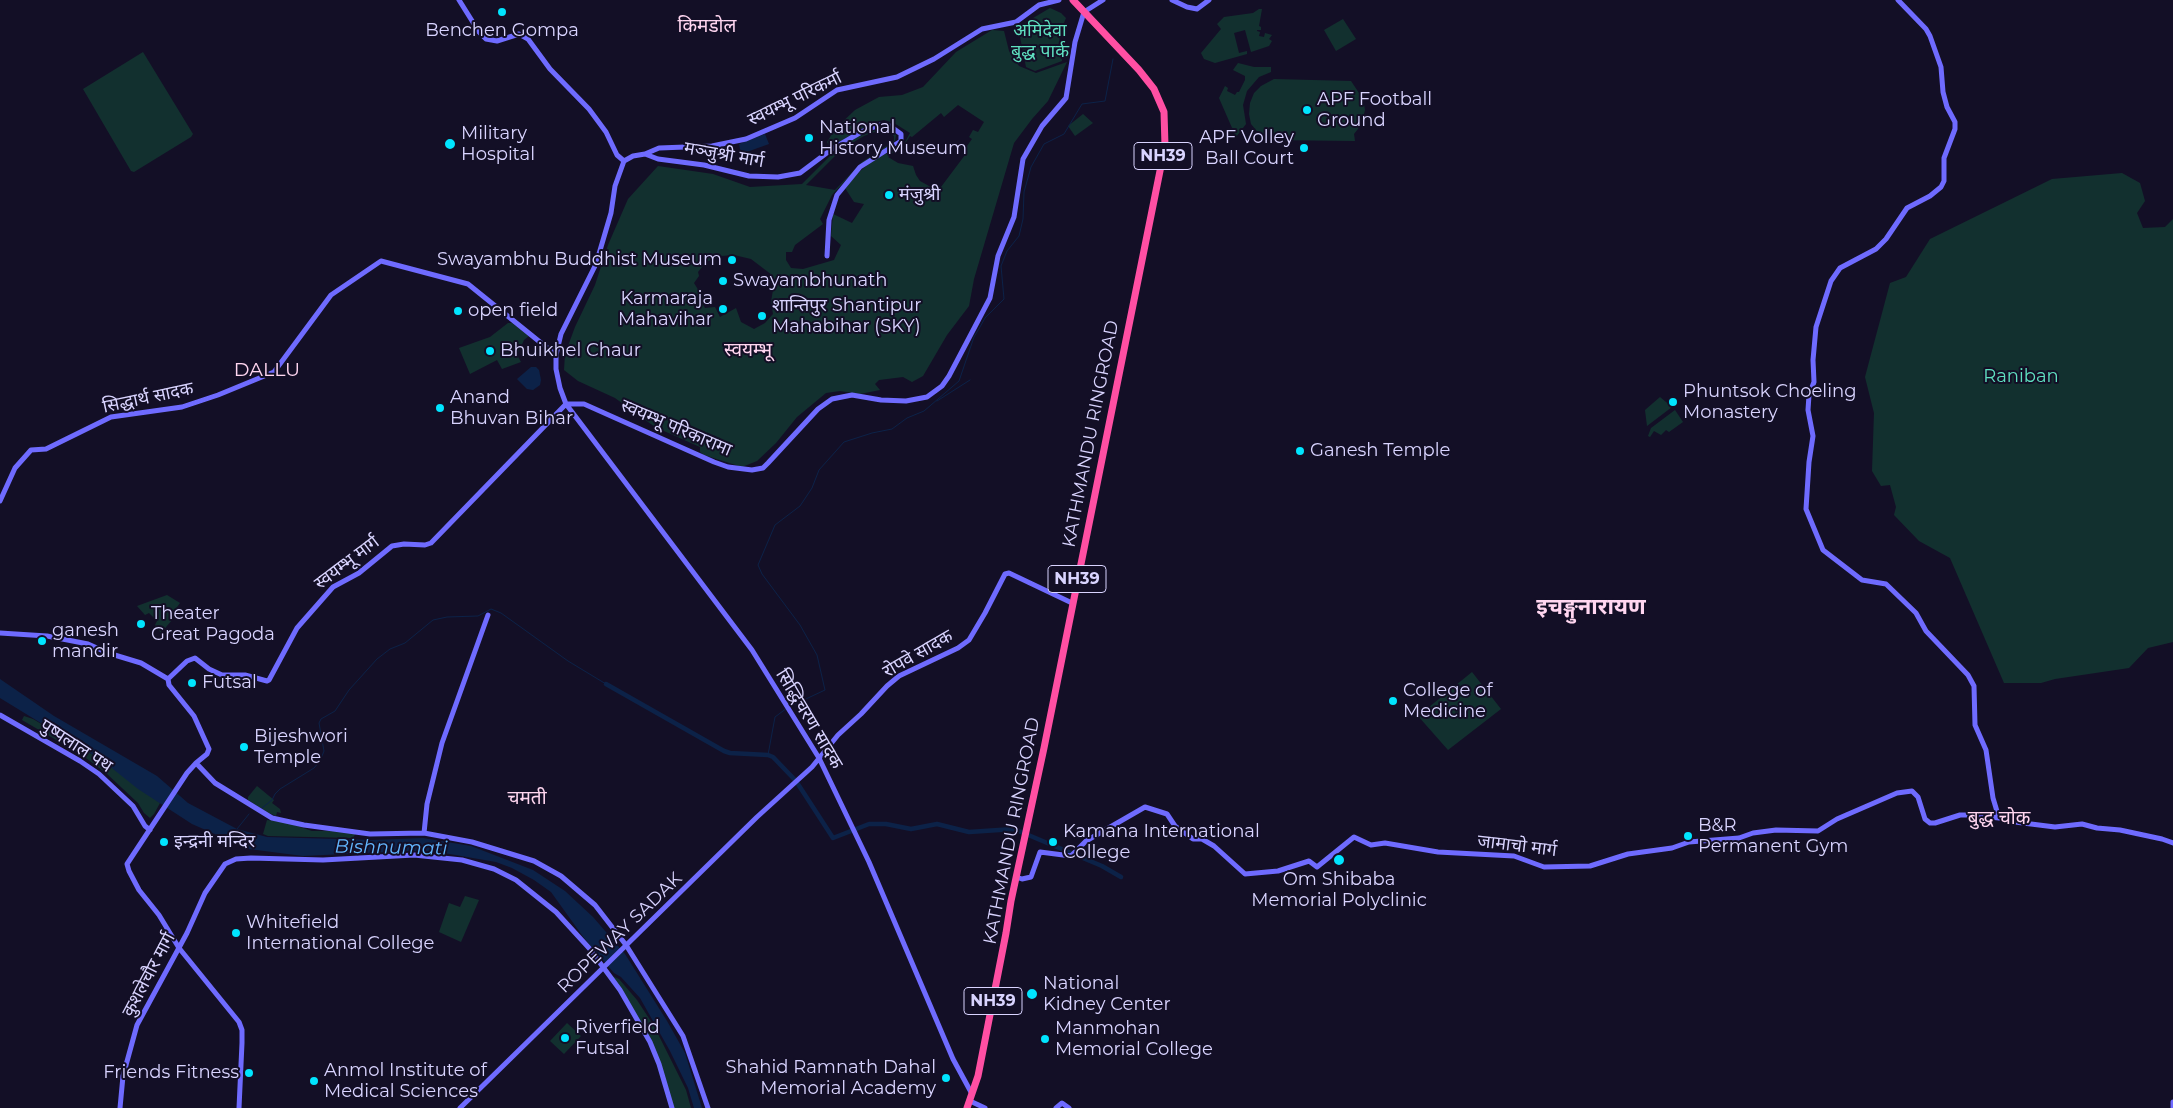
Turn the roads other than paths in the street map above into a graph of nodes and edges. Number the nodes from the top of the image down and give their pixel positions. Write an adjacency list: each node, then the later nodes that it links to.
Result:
1 (459, 0): 10 (main road)
2 (1059, 0): 9 (main road, स्वयम्भू परिकर्मा)
3 (1073, 0): 8 (highway, KATHMANDU RINGROAD / NH39)
4 (1103, 0): 8 (main road)
5 (1172, 0): 6 (main road)
6 (1208, 0)
7 (1898, 0): 22 (main road)
8 (1084, 12): 13 (main road, स्वयम्भू परिकारामा); 15 (highway, KATHMANDU RINGROAD / NH39)
9 (643, 153): 10 (main road, स्वयम्भू परिकर्मा); 11 (main road, मञ्जुश्री मार्ग)
10 (624, 161): 12 (main road)
11 (827, 256)
12 (556, 355): 13 (main road); 14 (main road, सिद्धार्थ सादक)
13 (566, 404): 18 (main road, स्वयम्भू मार्ग); 20 (main road, सिद्धिचरण सादक)
14 (0, 501)
15 (1072, 603): 20 (main road, रोपवे सादक); 26 (highway, KATHMANDU RINGROAD / NH39)
16 (488, 615): 24 (main road)
17 (0, 633): 18 (main road)
18 (168, 679): 21 (main road)
19 (0, 715): 23 (main road, पुष्पलाल पथ)
20 (819, 758): 27 (main road, ROPEWAY SADAK); 30 (main road, सिद्धिचरण सादक)
21 (196, 763): 23 (main road); 24 (main road)
22 (1999, 818): 25 (main road, जामाचो मार्ग); 26 (main road, जामाचो मार्ग)
23 (150, 830): 28 (main road)
24 (424, 833): 27 (main road)
25 (2173, 843)
26 (1016, 876): 30 (highway, KATHMANDU RINGROAD / NH39)
27 (625, 946): 29 (main road, ROPEWAY SADAK); 36 (main road)
28 (179, 948): 29 (main road, कुशलेचौर मार्ग); 32 (main road, कुशलेचौर मार्ग); 33 (main road)
29 (605, 966): 34 (main road, ROPEWAY SADAK); 35 (main road)
30 (970, 1101): 37 (main road)
31 (2173, 1102): 40 (main road)
32 (120, 1108)
33 (239, 1108)
34 (460, 1108)
35 (672, 1108)
36 (708, 1108)
37 (985, 1108)
38 (1056, 1108): 39 (main road)
39 (1069, 1108)
40 (2173, 1108)

